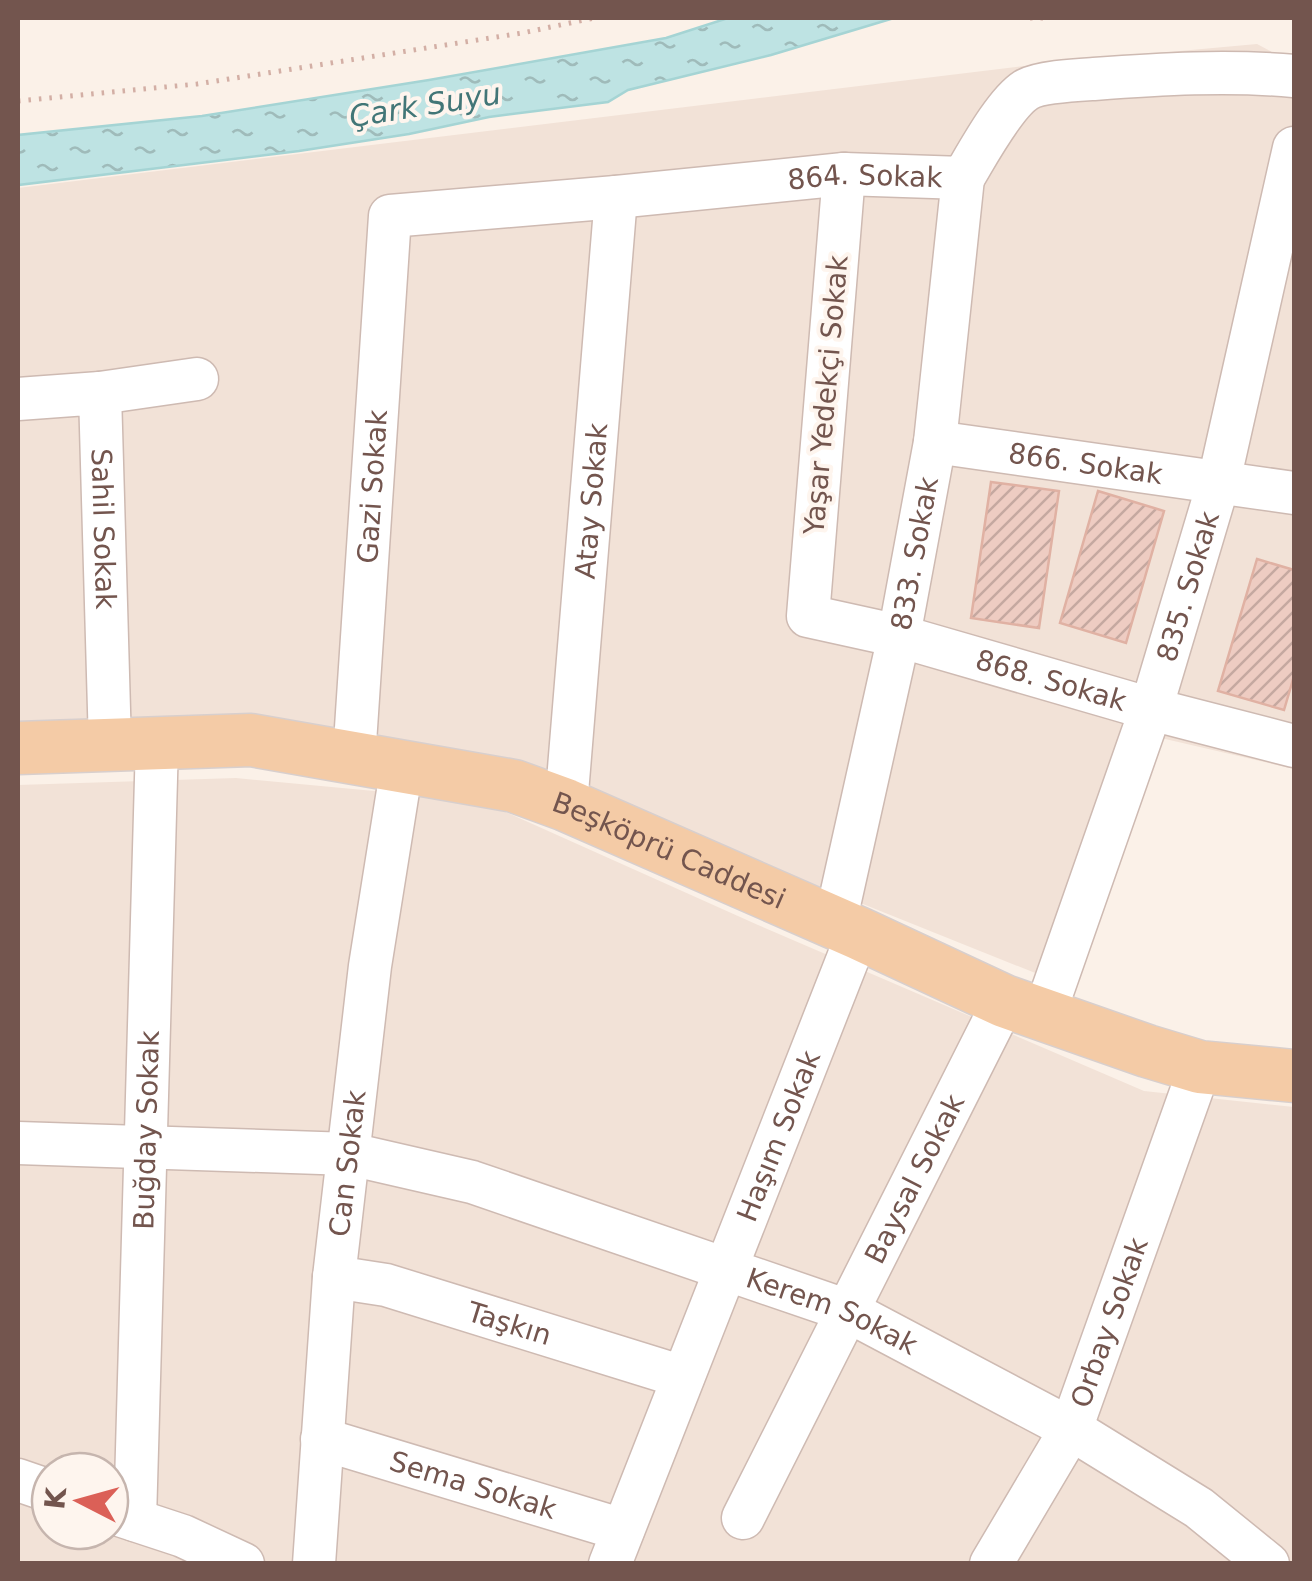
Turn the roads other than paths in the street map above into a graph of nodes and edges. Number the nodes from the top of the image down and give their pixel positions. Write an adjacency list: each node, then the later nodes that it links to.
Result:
1 (1294, 76): 4 (street, 864. Sokak)
2 (1294, 148): 11 (street, 835. Sokak)
3 (844, 174): 4 (street, 864. Sokak); 5 (street, 864. Sokak); 13 (street, Yaşar Yedekçi Sokak)
4 (963, 178): 10 (street, 833. Sokak)
5 (616, 197): 6 (street, 864. Sokak); 20 (street, Atay Sokak)
6 (390, 216): 19 (street, Gazi Sokak)
7 (197, 379): 8 (street)
8 (100, 392): 9 (street); 16 (street, Sahil Sokak)
9 (18, 398)
10 (935, 442): 11 (street, 866. Sokak); 14 (street, 833. Sokak)
11 (1220, 481): 12 (street, 866. Sokak); 15 (street, 835. Sokak)
12 (1294, 492)
13 (808, 616): 14 (street, 868. Sokak)
14 (900, 636): 15 (street, 868. Sokak); 21 (street, 833. Sokak)
15 (1151, 709): 17 (street, 868. Sokak); 22 (street, 835. Sokak)
16 (134, 744): 18 (main road, Beşköprü Caddesi); 19 (main road, Beşköprü Caddesi); 26 (street, Buğday Sokak)
17 (1294, 746)
18 (18, 748)
19 (378, 762): 20 (main road, Beşköprü Caddesi); 27 (street, Can Sokak)
20 (566, 805): 21 (main road, Beşköprü Caddesi)
21 (846, 928): 22 (main road, Beşköprü Caddesi); 28 (street, Haşım Sokak)
22 (1024, 1008): 23 (main road, Beşköprü Caddesi); 30 (street, Baysal Sokak)
23 (1200, 1067): 24 (main road, Beşköprü Caddesi); 32 (street, Orbay Sokak)
24 (1294, 1076)
25 (18, 1143): 26 (street, Kerem Sokak)
26 (145, 1148): 27 (street, Kerem Sokak); 34 (street, Buğday Sokak)
27 (350, 1154): 28 (street, Kerem Sokak); 29 (street, Can Sokak)
28 (726, 1268): 30 (street, Kerem Sokak); 31 (street, Haşım Sokak)
29 (334, 1277): 31 (street, Taşkın); 33 (street, Can Sokak)
30 (848, 1311): 32 (street, Kerem Sokak); 35 (street, Baysal Sokak)
31 (684, 1378): 37 (street, Haşım Sokak)
32 (1071, 1429): 40 (street, Orbay Sokak); 41 (street, Kerem Sokak)
33 (322, 1439): 37 (street, Sema Sokak); 39 (street, Can Sokak)
34 (126, 1451)
35 (743, 1518)
36 (130, 1519): 38 (street)
37 (617, 1547)
38 (243, 1564)
39 (314, 1564)
40 (992, 1564)
41 (1268, 1564)

